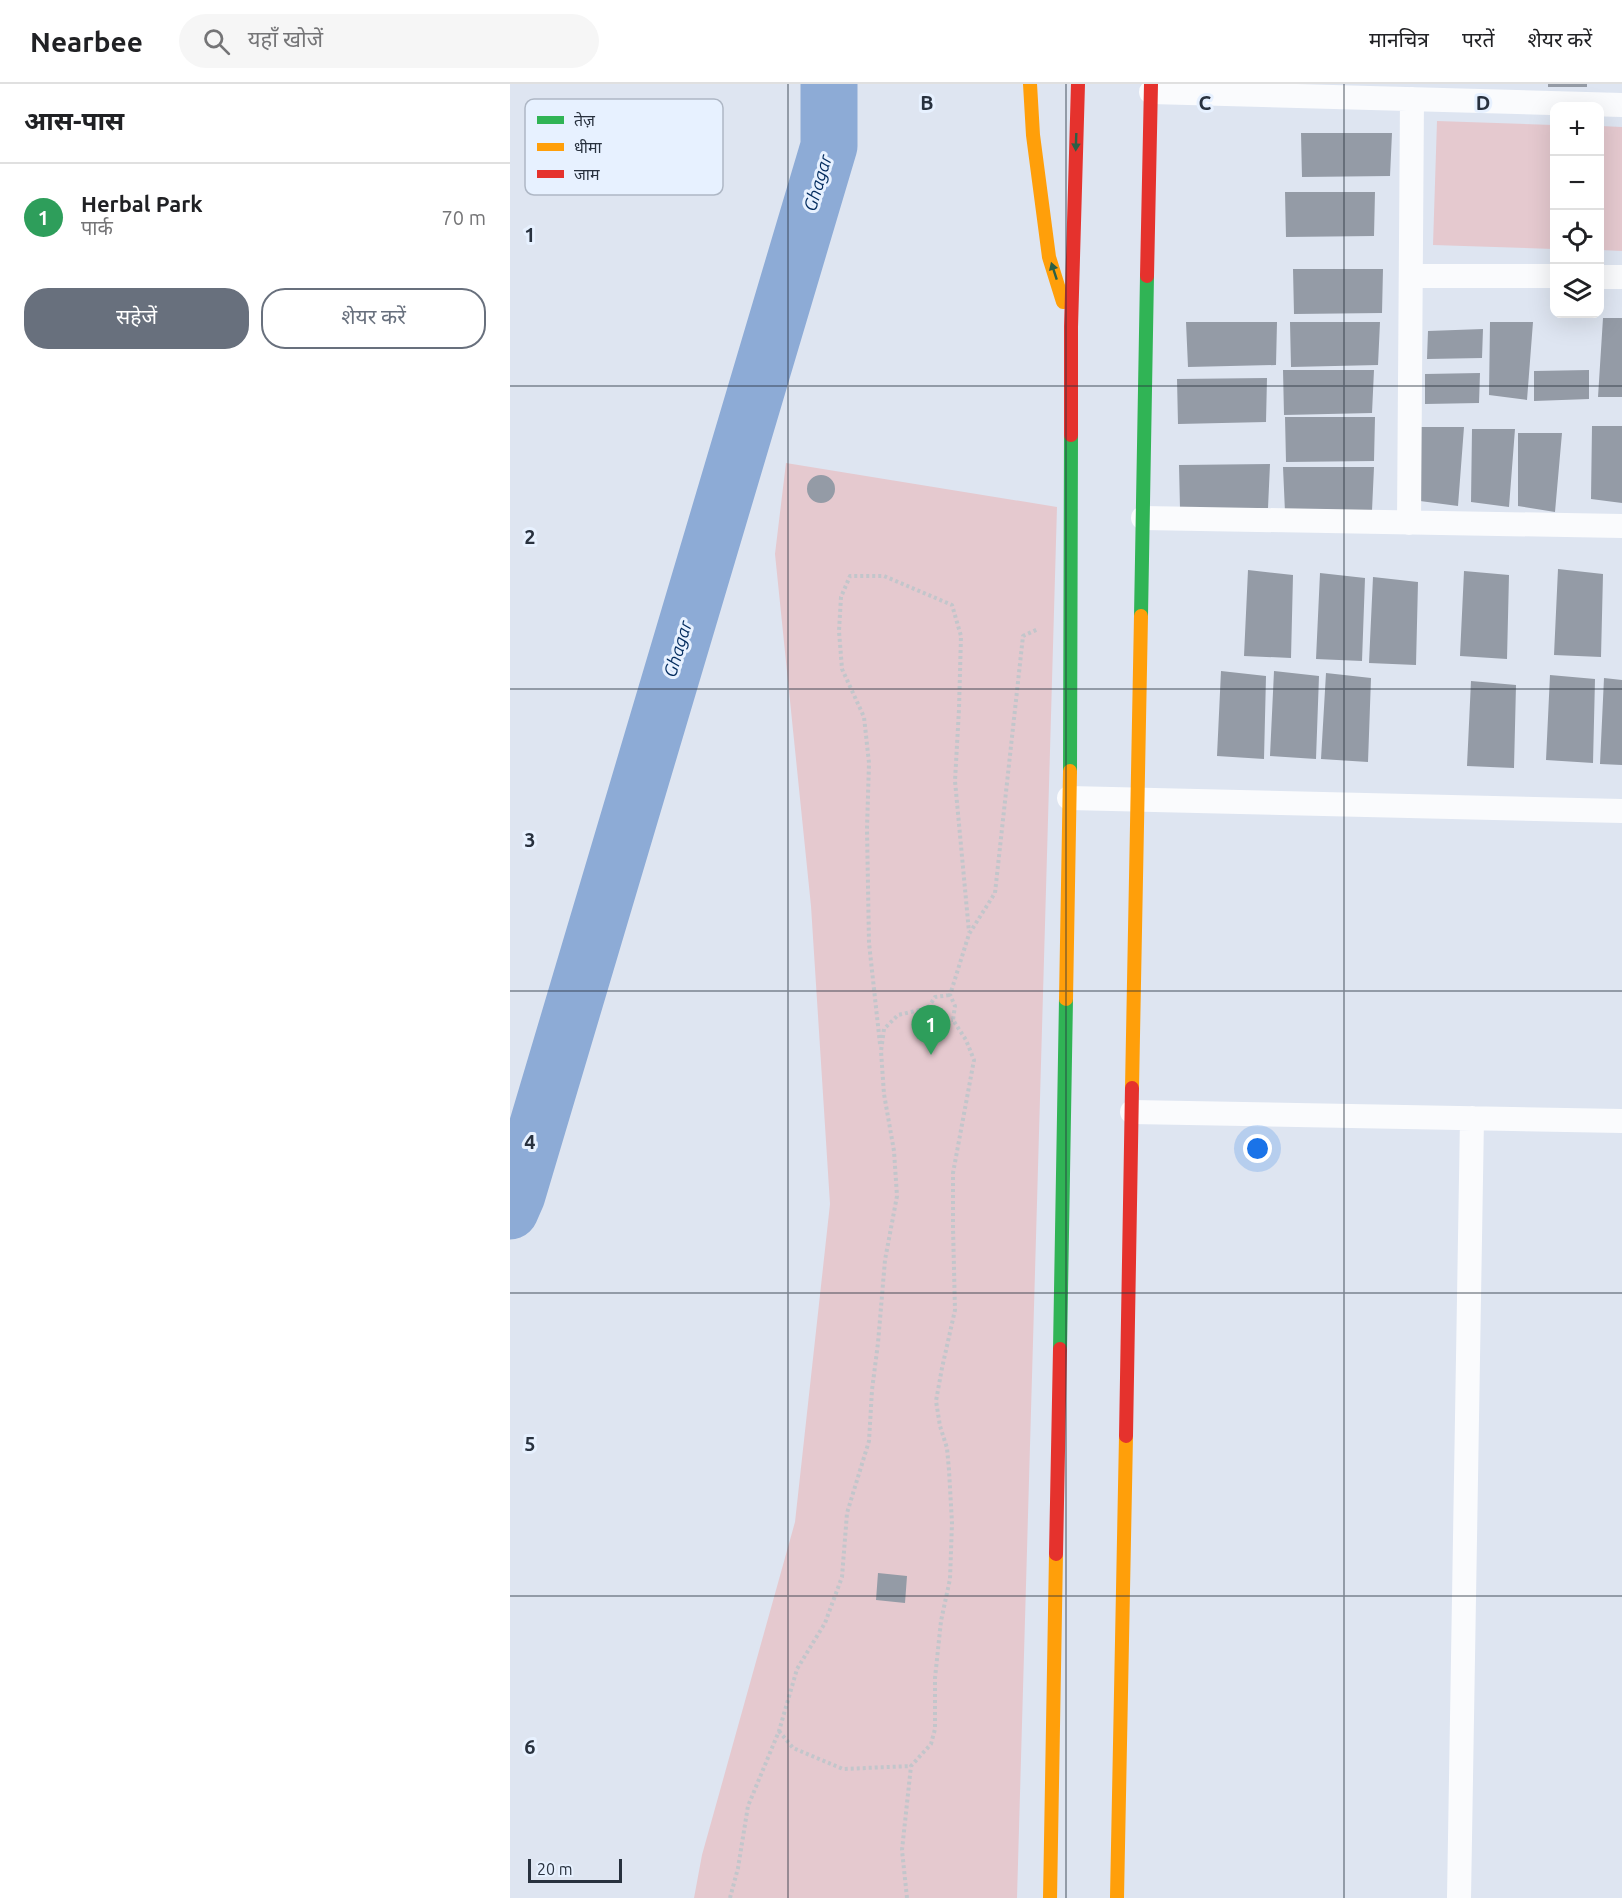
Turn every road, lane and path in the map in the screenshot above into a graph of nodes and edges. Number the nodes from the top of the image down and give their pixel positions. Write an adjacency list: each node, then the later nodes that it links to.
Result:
1 (1030, 84): 10 (street, one-way to 1)
2 (1078, 84): 10 (street, one-way to 10)
3 (1151, 88): 4 (street); 11 (street)
4 (1413, 99): 5 (street); 6 (street)
5 (1622, 105)
6 (1411, 276): 7 (street); 12 (street)
7 (1550, 276)
8 (1604, 277): 9 (street)
9 (1622, 277)
10 (1071, 327): 14 (street)
11 (1143, 518): 12 (street); 16 (street)
12 (1409, 523): 13 (street)
13 (1622, 526)
14 (1071, 614): 15 (street); 18 (path)
15 (1070, 798): 16 (street); 30 (street)
16 (1137, 801): 17 (street); 23 (street)
17 (1622, 811)
18 (969, 934): 19 (path); 22 (path)
19 (950, 995): 20 (path); 21 (path)
20 (927, 1008): 21 (path); 22 (path)
21 (953, 1020): 27 (path)
22 (881, 1051): 26 (path)
23 (1132, 1112): 24 (street); 31 (street)
24 (1472, 1118): 25 (street); 32 (street)
25 (1622, 1121)
26 (779, 1731): 27 (path); 28 (path)
27 (911, 1766): 29 (path)
28 (730, 1898)
29 (907, 1898)
30 (1050, 1898)
31 (1117, 1898)
32 (1459, 1898)

